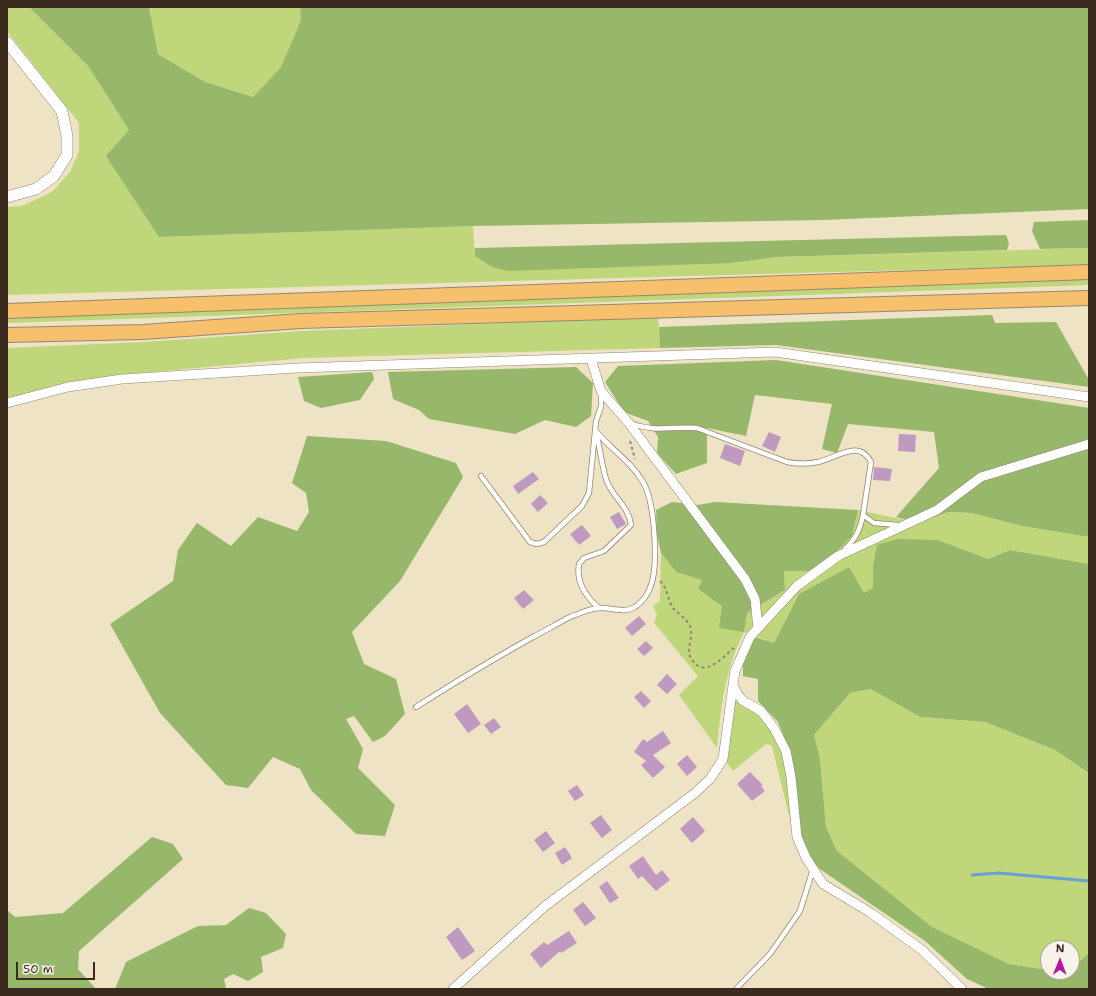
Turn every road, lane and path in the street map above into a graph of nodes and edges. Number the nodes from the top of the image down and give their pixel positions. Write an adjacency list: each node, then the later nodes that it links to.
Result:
1 (7, 42): 2 (street)
2 (7, 197)
3 (1089, 272): 5 (main road)
4 (1089, 298): 6 (main road)
5 (7, 311)
6 (7, 335)
7 (591, 359): 8 (street); 9 (street); 10 (street)
8 (602, 391): 11 (street); 12 (lane)
9 (1089, 397)
10 (7, 404)
11 (628, 422): 14 (path); 16 (lane); 21 (street)
12 (596, 431): 15 (lane); 19 (lane); 20 (lane)
13 (1089, 444): 17 (street)
14 (635, 459)
15 (481, 476)
16 (864, 515): 17 (lane); 18 (lane)
17 (903, 525): 18 (street)
18 (838, 556): 21 (street)
19 (654, 574): 20 (lane); 22 (path)
20 (599, 608): 24 (lane)
21 (758, 628): 22 (street)
22 (750, 637): 23 (street)
23 (733, 685): 25 (street); 26 (street)
24 (416, 707)
25 (813, 869): 27 (lane); 28 (street)
26 (453, 989)
27 (736, 989)
28 (962, 989)

